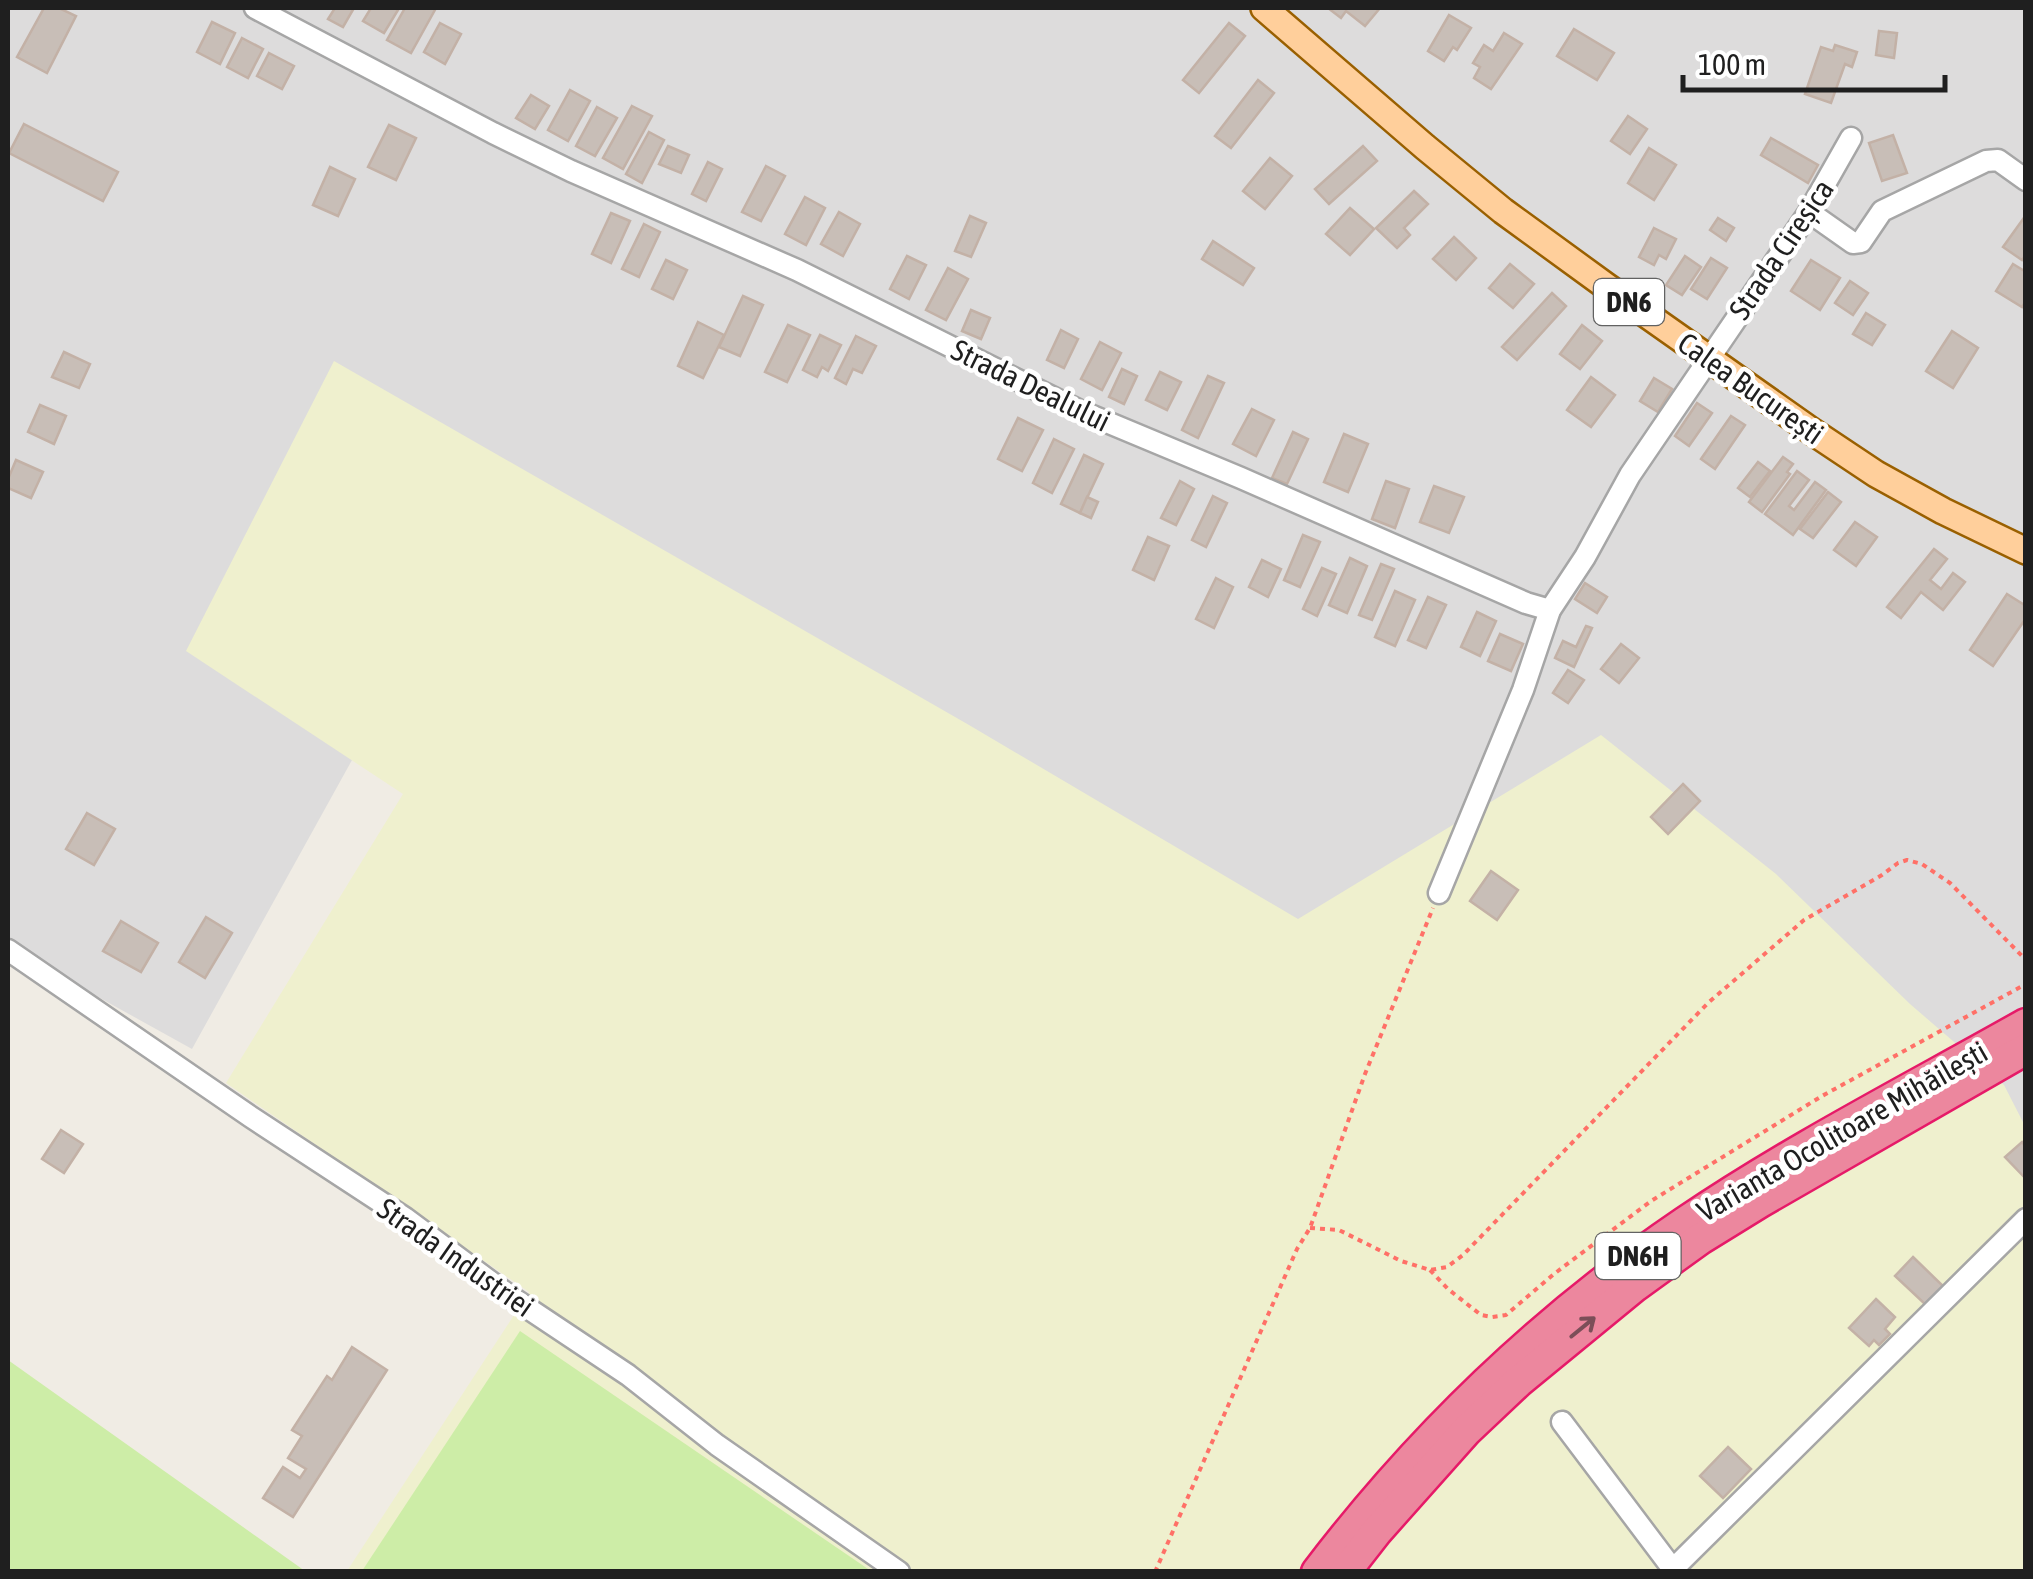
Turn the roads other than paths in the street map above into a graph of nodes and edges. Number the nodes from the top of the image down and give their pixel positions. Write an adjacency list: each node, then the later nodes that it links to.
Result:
1 (255, 8): 8 (street, Strada Dealului)
2 (1264, 8): 6 (main road, Calea București / DN6)
3 (1852, 138): 5 (street, Strada Cireșica)
4 (2026, 180): 5 (street)
5 (1809, 212): 6 (street, Strada Cireșica)
6 (1708, 358): 7 (main road, Calea București / DN6); 8 (street)
7 (2026, 551)
8 (1550, 610): 9 (street)
9 (1440, 893)
10 (8, 950): 16 (street, Strada Industriei)
11 (2026, 1024): 17 (highway, Varianta Ocolitoare Mihăilești / DN6H)
12 (2026, 1050): 18 (highway, Varianta Ocolitoare Mihăilești / DN6H, one-way to 12)
13 (2026, 1220): 15 (street)
14 (1562, 1422): 15 (street)
15 (1674, 1570)
16 (899, 1572)
17 (1317, 1572)
18 (1345, 1572)

